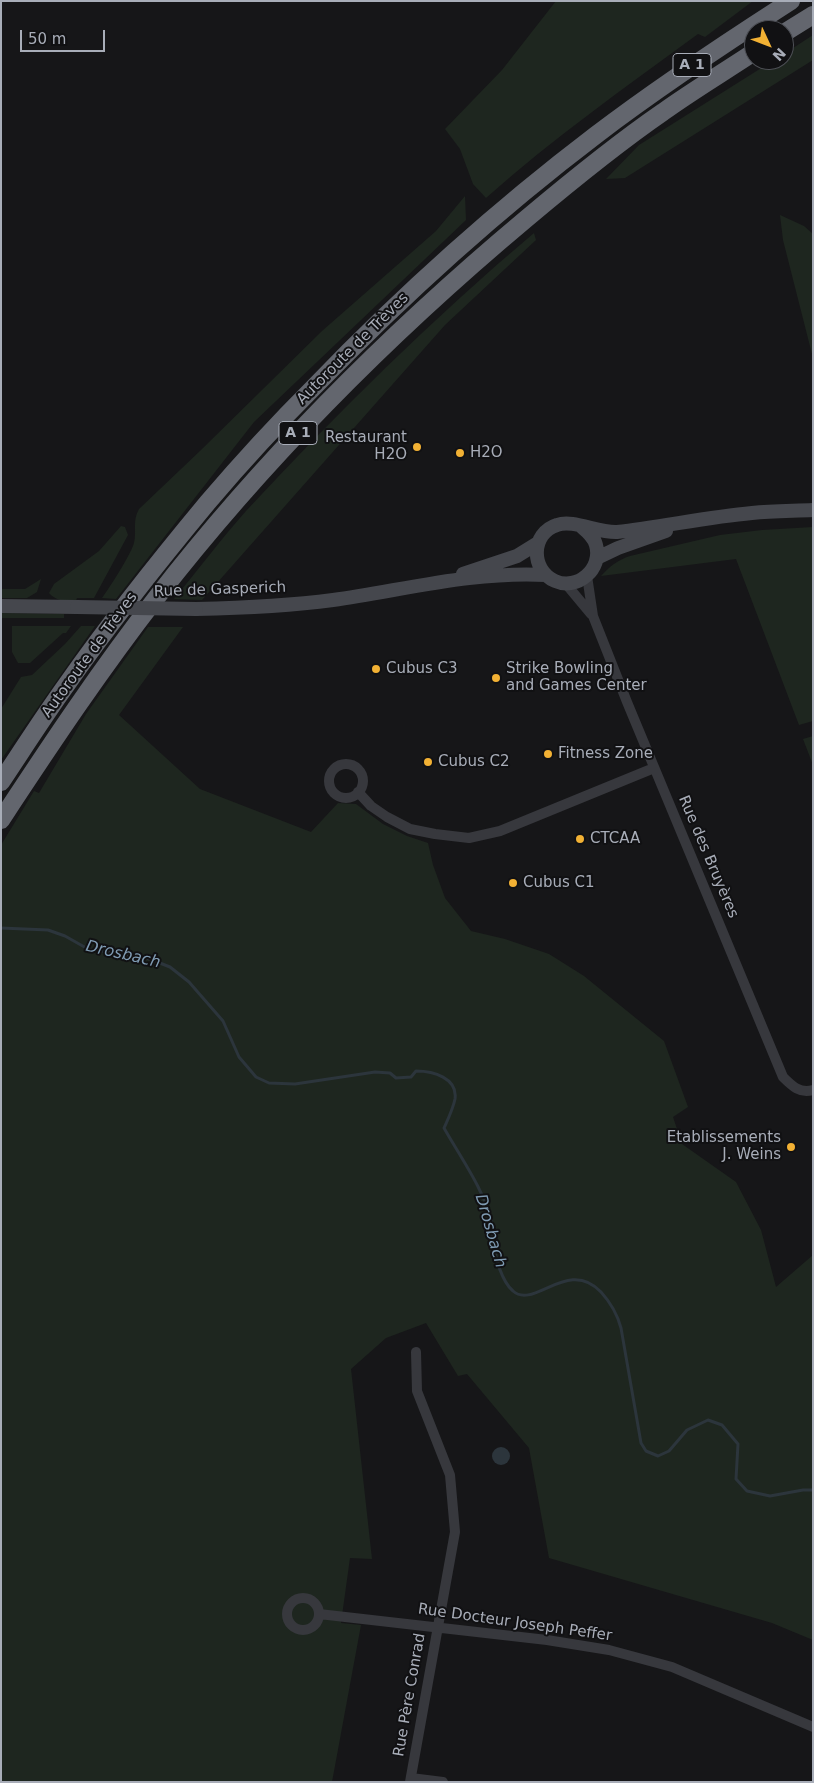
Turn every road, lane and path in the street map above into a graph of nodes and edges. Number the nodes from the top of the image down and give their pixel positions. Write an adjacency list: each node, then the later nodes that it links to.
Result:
1 (769, 1): 6 (highway, A 1)
2 (791, 1): 6 (highway, Autoroute de Trèves / A 1)
3 (813, 15): 4 (highway)
4 (794, 27)
5 (744, 59): 21 (highway, Autoroute de Trèves / A 1)
6 (597, 134): 19 (highway, Autoroute de Trèves / A 1)
7 (813, 510): 8 (main road)
8 (692, 521): 9 (main road); 11 (main road)
9 (582, 527): 10 (main road); 11 (main road)
10 (538, 543): 12 (main road); 14 (main road, Rue de Gasperich)
11 (597, 558): 13 (main road)
12 (546, 575): 14 (main road, Rue de Gasperich); 15 (main road)
13 (587, 576): 15 (main road); 17 (street)
14 (438, 582): 16 (main road, Rue de Gasperich, bridge)
15 (566, 584): 17 (street)
16 (1, 606)
17 (593, 616): 18 (street, Rue des Bruyères)
18 (654, 768): 20 (street); 22 (street, Rue des Bruyères)
19 (1, 782)
20 (358, 792)
21 (1, 820)
22 (813, 1090)
23 (416, 1352): 25 (street, Rue Père Conrad)
24 (320, 1614): 25 (street, Rue Docteur Joseph Peffer)
25 (438, 1627): 26 (street, Rue Docteur Joseph Peffer); 27 (street, Rue Père Conrad)
26 (813, 1727)
27 (411, 1780): 28 (street)
28 (443, 1782)

